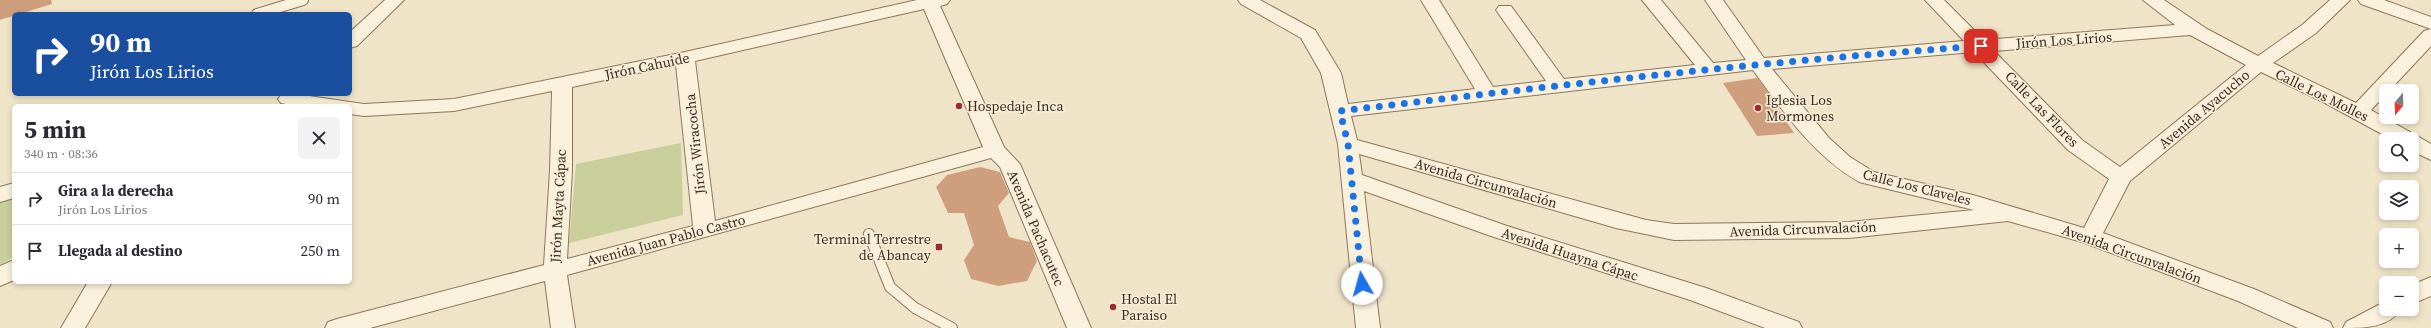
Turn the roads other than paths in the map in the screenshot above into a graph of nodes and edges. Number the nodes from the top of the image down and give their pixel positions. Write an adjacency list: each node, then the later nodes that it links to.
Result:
1 (303, 0): 13 (lane)
2 (395, 0): 17 (street)
3 (1247, 0): 29 (street)
4 (1430, 0): 25 (street)
5 (1651, 0): 22 (street)
6 (1714, 0): 20 (street, Calle Los Claveles)
7 (1934, 0): 18 (street, Calle Las Flores)
8 (2152, 0): 15 (street, Calle Los Molles)
9 (2341, 0): 21 (street, Avenida Ayacucho)
10 (2367, 0): 14 (street)
11 (933, 1): 19 (street, Jirón Cahuide); 34 (street, Avenida Pachacutec)
12 (1505, 10): 24 (street)
13 (264, 12)
14 (2431, 23)
15 (2191, 29): 18 (street, Jirón Los Lirios); 21 (street, Calle Los Molles)
16 (2431, 35): 30 (street)
17 (352, 40)
18 (1981, 46): 20 (street, Jirón Los Lirios); 36 (street, Calle Las Flores)
19 (685, 58): 23 (street, Jirón Cahuide); 41 (street, Jirón Wiracocha)
20 (1758, 65): 22 (street, Jirón Los Lirios); 40 (street, Calle Los Claveles)
21 (2258, 65): 30 (street, Calle Los Molles); 36 (street, Avenida Ayacucho)
22 (1710, 70): 24 (street, Jirón Los Lirios)
23 (562, 84): 28 (street, Jirón Cahuide); 45 (street, Jirón Mayta Cápac)
24 (1559, 85): 25 (street, Jirón Los Lirios)
25 (1488, 94): 29 (street, Jirón Los Lirios)
26 (287, 100): 27 (street)
27 (321, 104)
28 (352, 108)
29 (1340, 111): 32 (street)
30 (2358, 112): 31 (street, Calle Los Molles)
31 (2394, 132)
32 (1348, 144): 37 (street); 40 (street, Avenida Circunvalación)
33 (2419, 146): 35 (street)
34 (995, 150): 41 (street, Avenida Juan Pablo Castro); 55 (street, Avenida Pachacutec)
35 (2431, 153)
36 (2121, 177): 43 (street, Avenida Ayacucho)
37 (1350, 179): 56 (street); 57 (street, Avenida Huayna Cápac)
38 (12, 191): 39 (street)
39 (0, 195)
40 (2008, 214): 43 (street, Avenida Circunvalación)
41 (705, 231): 45 (street, Avenida Juan Pablo Castro)
42 (869, 234): 54 (lane)
43 (2090, 237): 58 (street, Avenida Circunvalación)
44 (12, 269): 46 (street)
45 (555, 269): 52 (street, Avenida Juan Pablo Castro); 53 (street, Jirón Mayta Cápac)
46 (0, 278)
47 (99, 284): 51 (street)
48 (2431, 285): 49 (street)
49 (2419, 292)
50 (2379, 315): 59 (street)
51 (73, 328)
52 (337, 328)
53 (563, 328)
54 (952, 328)
55 (1079, 328)
56 (1368, 328)
57 (1790, 328)
58 (2321, 328)
59 (2355, 328)

